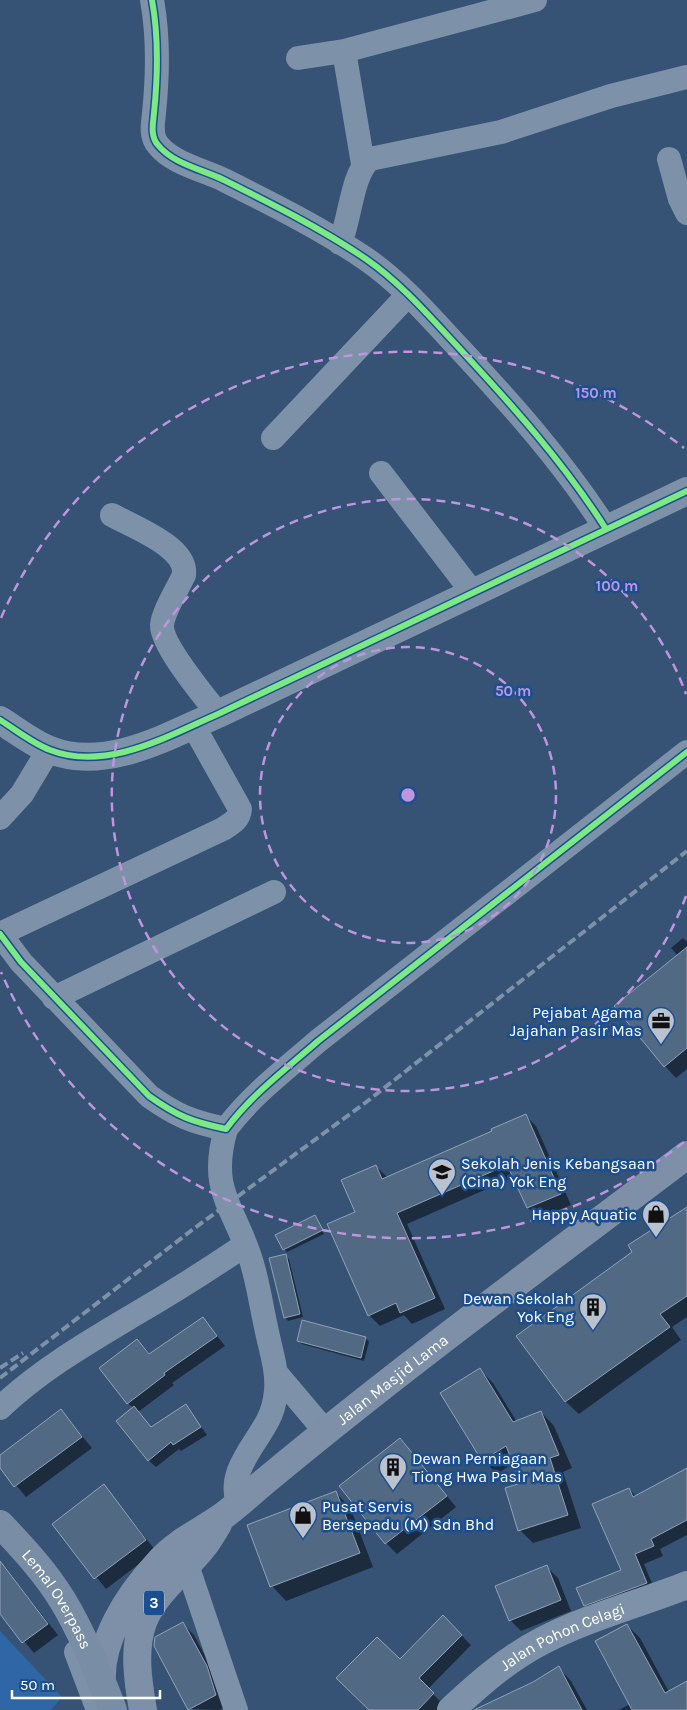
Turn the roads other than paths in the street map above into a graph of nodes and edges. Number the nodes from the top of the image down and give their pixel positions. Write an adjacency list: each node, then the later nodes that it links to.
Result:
1 (152, 0): 9 (street)
2 (535, 0): 3 (street)
3 (344, 51): 4 (street); 7 (street)
4 (298, 58)
5 (687, 76): 7 (street)
6 (669, 158): 8 (street)
7 (363, 164): 9 (street)
8 (687, 213)
9 (340, 243): 10 (street)
10 (408, 295): 11 (street); 15 (street)
11 (273, 438)
12 (381, 473): 16 (street)
13 (687, 491): 15 (street)
14 (112, 515): 17 (street)
15 (606, 529): 16 (street)
16 (473, 593): 17 (street)
17 (218, 714): 19 (street)
18 (0, 720): 20 (street)
19 (193, 725): 20 (street); 24 (street)
20 (50, 750): 22 (street)
21 (687, 752): 26 (street)
22 (0, 818)
23 (274, 892): 25 (street)
24 (0, 934): 25 (street)
25 (54, 998): 26 (street)
26 (226, 1129): 28 (street)
27 (687, 1155): 31 (highway, Jalan Masjid Lama / 3)
28 (245, 1245): 29 (street); 30 (street)
29 (276, 1374): 31 (street); 32 (street)
30 (0, 1408)
31 (325, 1431): 32 (highway, Jalan Masjid Lama / 3)
32 (230, 1510): 35 (highway, Jalan Masjid Lama / 3); 37 (highway, Jalan Masjid Lama / 3)
33 (0, 1524): 41 (main road, Lemal Overpass, bridge)
34 (0, 1530): 38 (street)
35 (187, 1566): 42 (highway, Jalan Masjid Lama / 3); 43 (street)
36 (687, 1586): 44 (street, Jalan Pohon Celagi)
37 (115, 1625): 38 (street); 40 (highway, Jalan Masjid Lama / 3)
38 (66, 1628): 39 (street)
39 (98, 1710)
40 (106, 1710)
41 (113, 1710)
42 (143, 1710)
43 (236, 1710)
44 (451, 1710)

